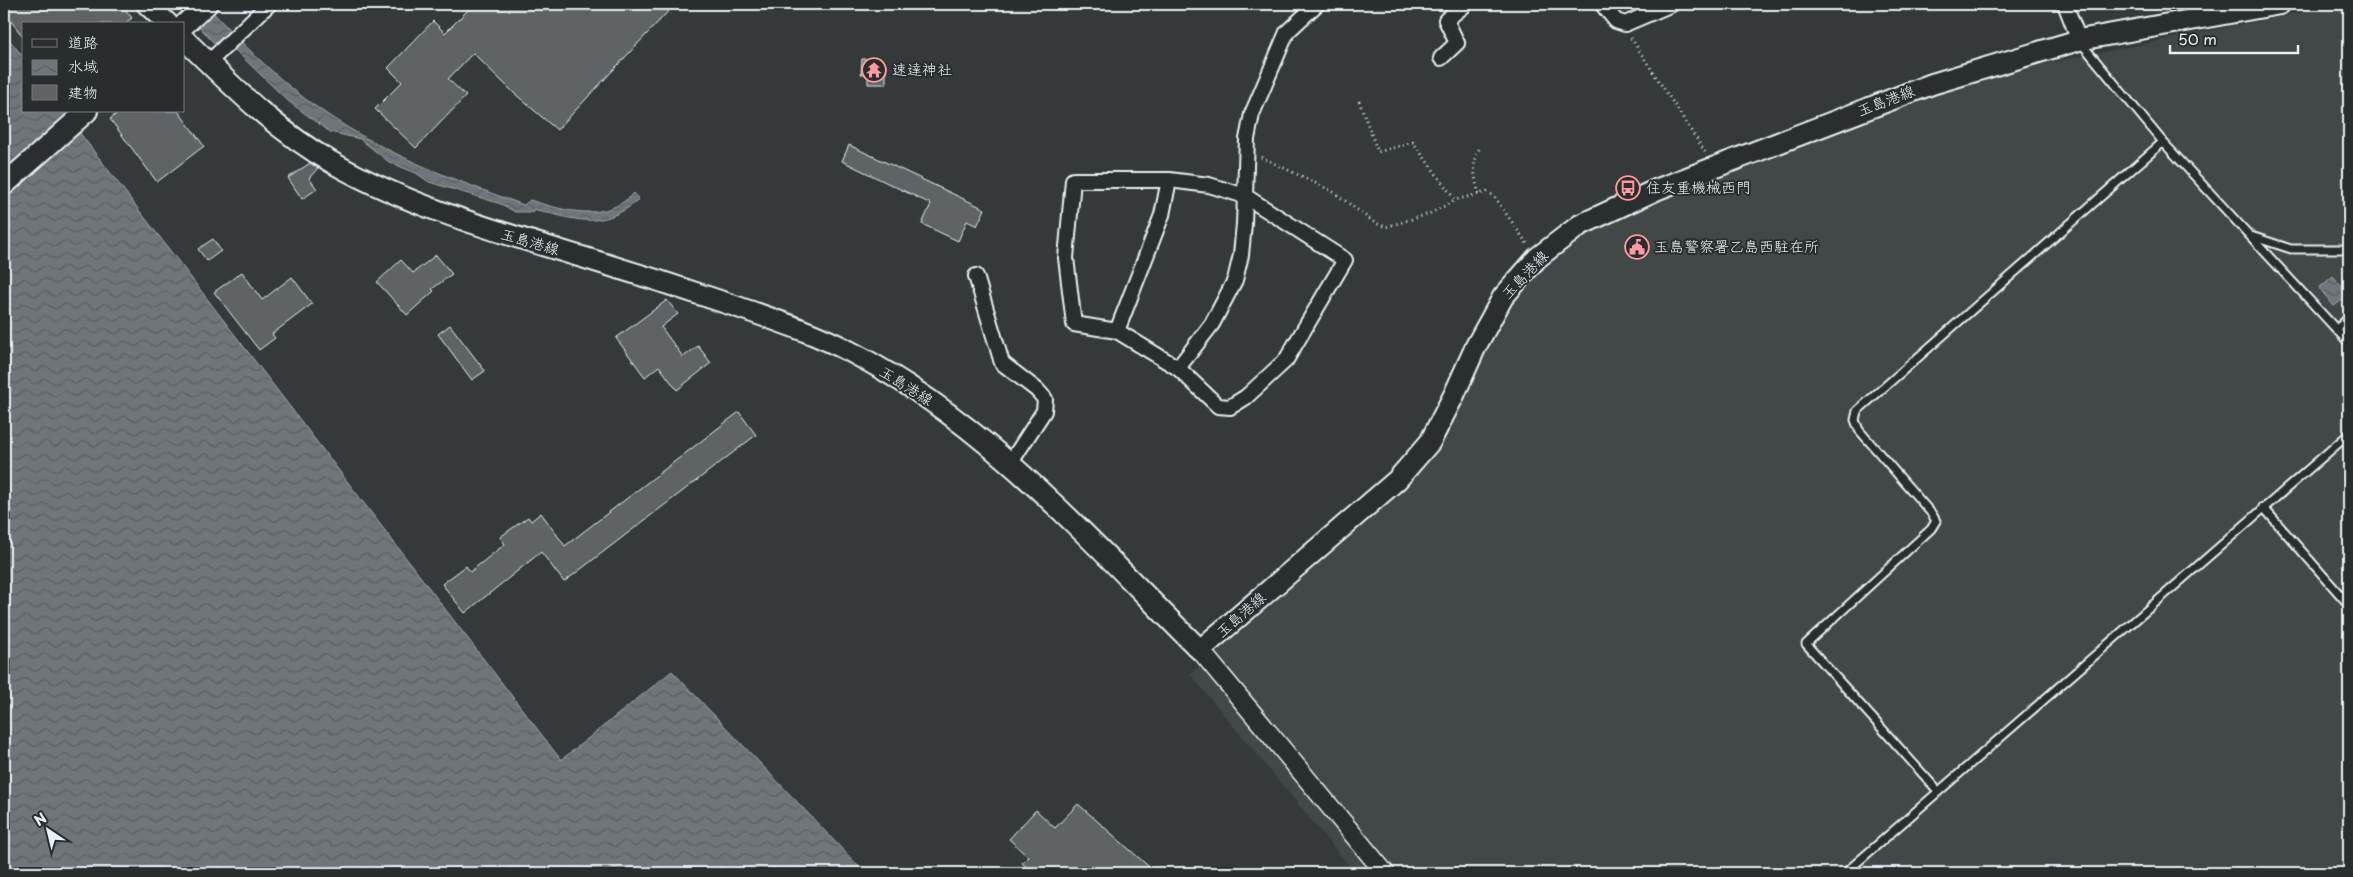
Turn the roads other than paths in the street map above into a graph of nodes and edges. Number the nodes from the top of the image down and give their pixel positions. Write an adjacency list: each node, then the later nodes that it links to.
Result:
1 (147, 4): 10 (main road)
2 (207, 4): 11 (main road)
3 (269, 4): 15 (street)
4 (1317, 4): 20 (street)
5 (1466, 4): 14 (street)
6 (1602, 4): 7 (street)
7 (1672, 4)
8 (2065, 4): 13 (street)
9 (2280, 4): 13 (main road, 玉島港線)
10 (166, 22)
11 (185, 24)
12 (185, 40): 15 (main road, 玉島港線)
13 (2079, 40): 17 (lane); 33 (main road, 玉島港線)
14 (1441, 58)
15 (208, 63): 30 (main road, 玉島港線)
16 (86, 112): 19 (main road)
17 (2162, 142): 21 (lane); 34 (lane)
18 (1169, 180): 20 (street); 26 (street); 26 (street)
19 (4, 185)
20 (1245, 196): 28 (street); 28 (street)
21 (2250, 236): 22 (lane); 25 (lane)
22 (2349, 249)
23 (976, 276): 30 (street)
24 (2349, 317): 25 (lane)
25 (2337, 329): 27 (lane)
26 (1117, 331): 28 (street)
27 (2349, 343)
28 (1178, 368)
29 (2349, 434): 31 (lane)
30 (1011, 462): 33 (main road, 玉島港線)
31 (2263, 508): 32 (lane); 34 (lane)
32 (2349, 605)
33 (1200, 650): 35 (street)
34 (1938, 792): 36 (lane)
35 (1385, 873)
36 (1845, 873)

